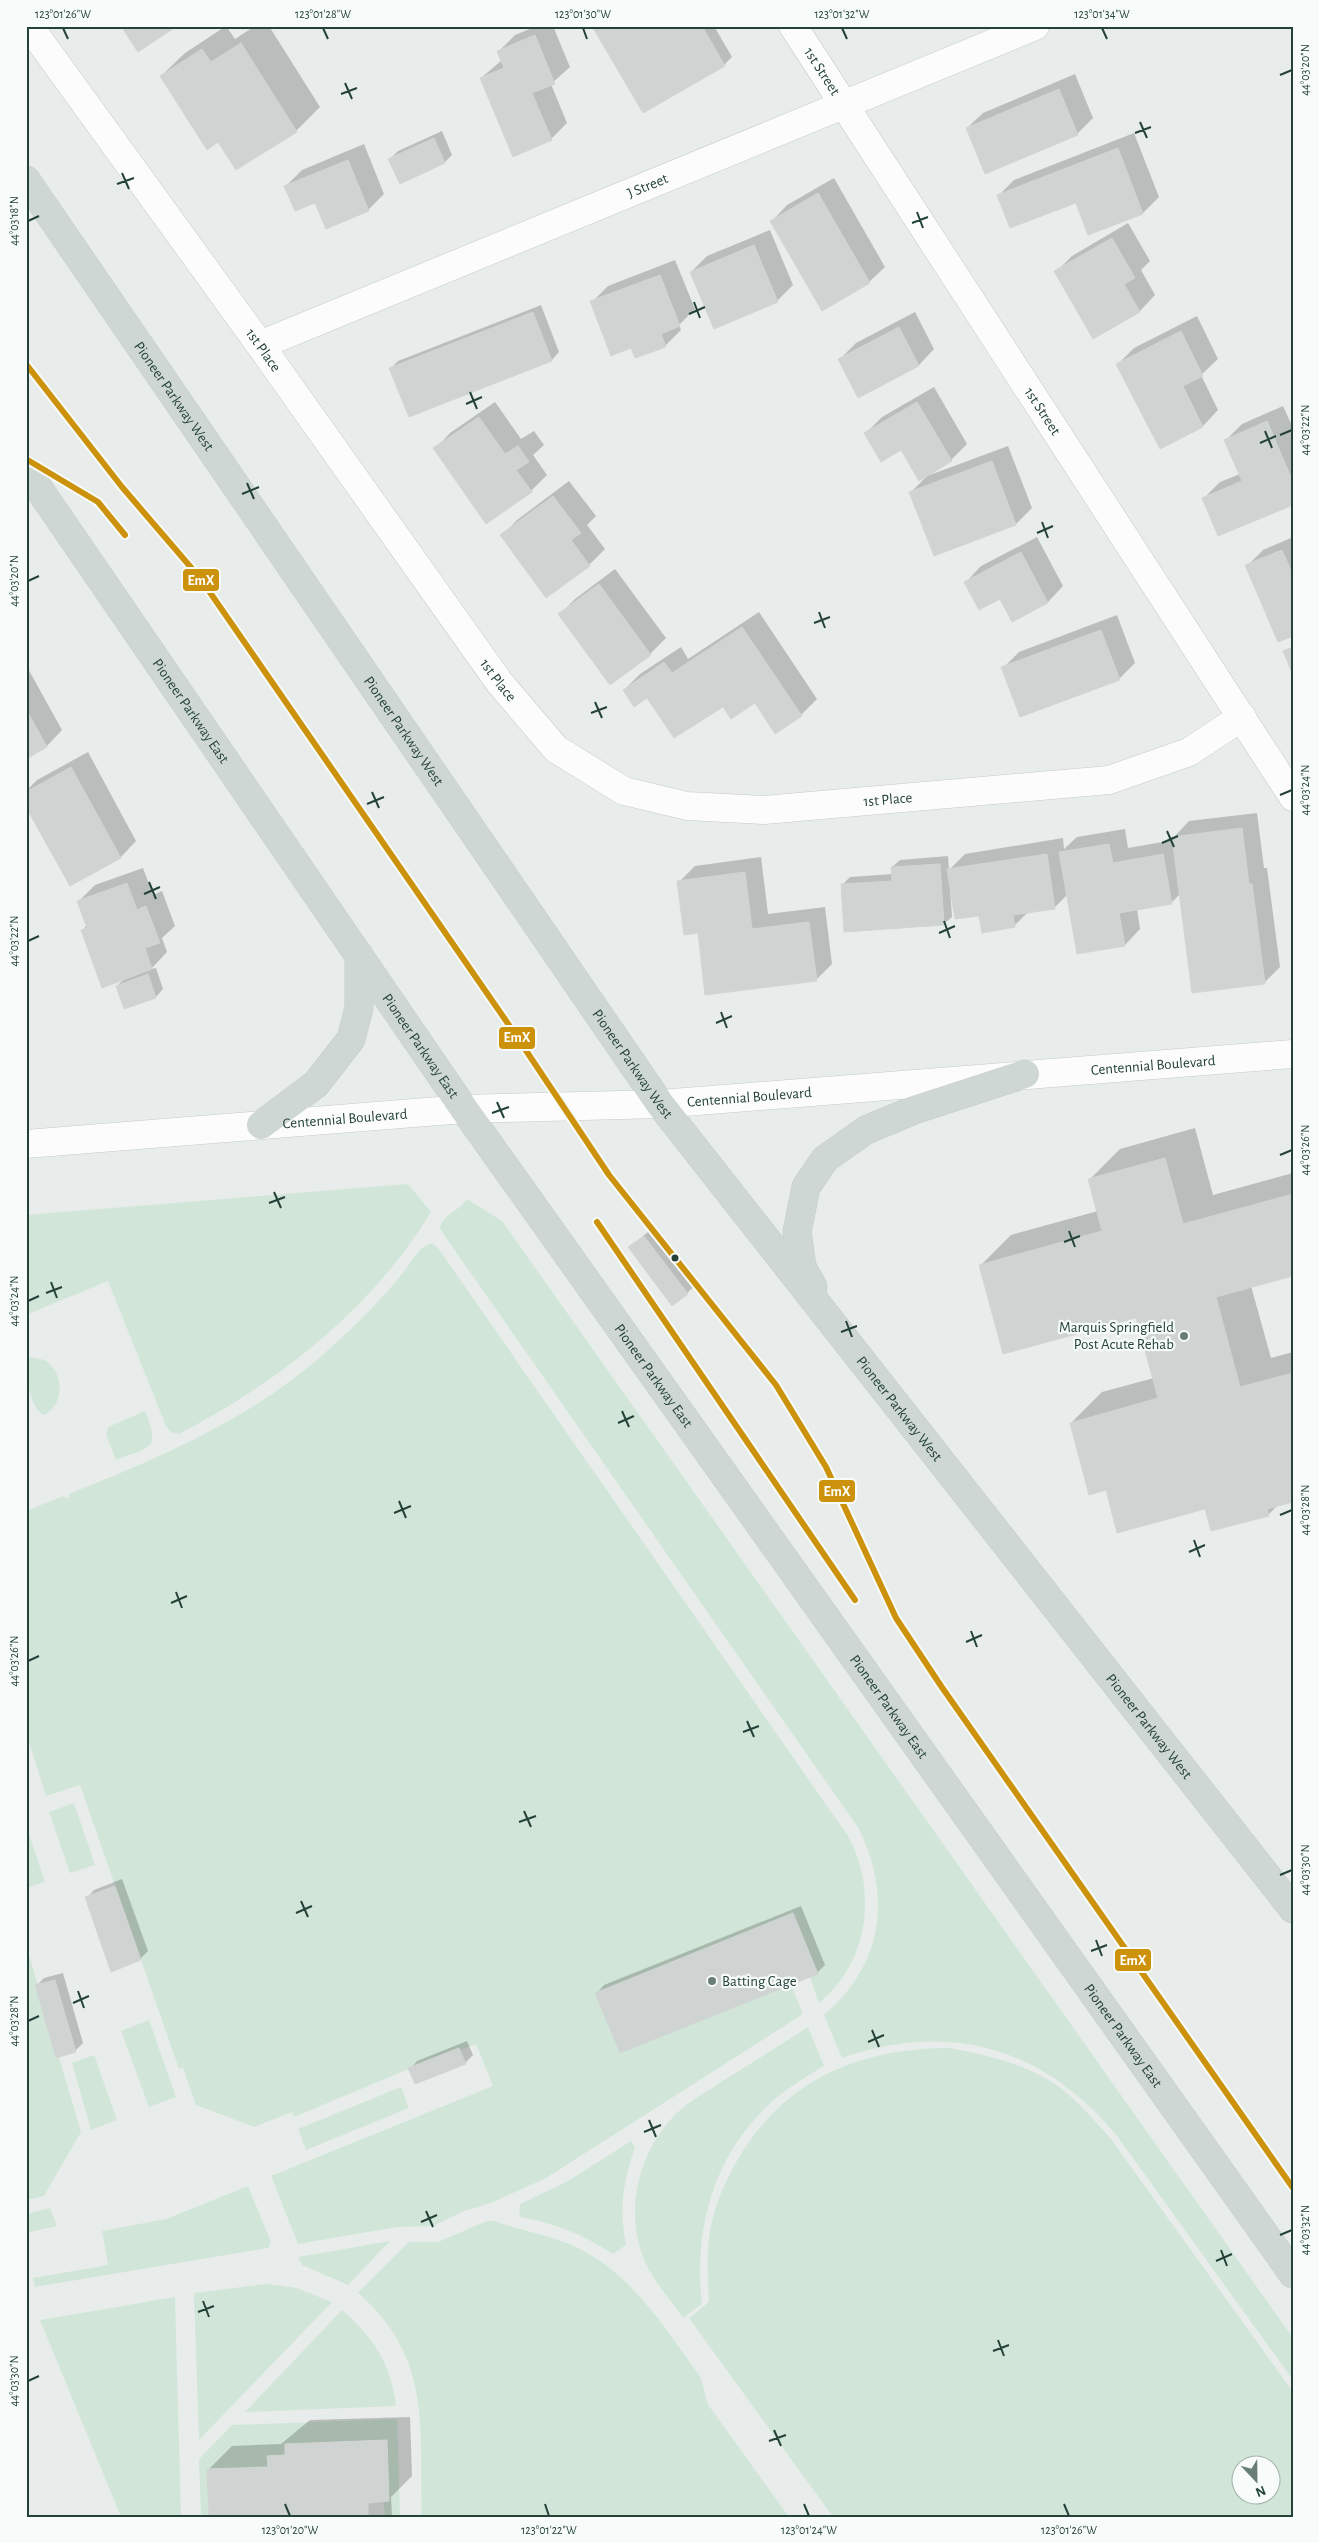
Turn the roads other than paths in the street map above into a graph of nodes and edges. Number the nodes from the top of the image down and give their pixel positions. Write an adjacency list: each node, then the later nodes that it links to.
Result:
1 (29, 26): 6 (street, 1st Place)
2 (793, 26): 4 (street, 1st Street)
3 (1035, 26): 4 (street, J Street)
4 (842, 104): 6 (street, J Street); 8 (street, 1st Street)
5 (26, 180): 13 (main road, Pioneer Parkway West)
6 (260, 344): 8 (street, 1st Place)
7 (26, 470): 10 (main road, Pioneer Parkway East)
8 (1242, 717): 9 (street, 1st Street)
9 (1293, 796)
10 (359, 955): 14 (main road, Pioneer Parkway East); 15 (main road)
11 (1293, 1054): 12 (street, Centennial Boulevard)
12 (1025, 1074): 13 (street, Centennial Boulevard); 17 (main road)
13 (660, 1104): 14 (street, Centennial Boulevard); 17 (main road, Pioneer Parkway West)
14 (464, 1108): 15 (street, Centennial Boulevard); 19 (main road, Pioneer Parkway East)
15 (261, 1125): 16 (street, Centennial Boulevard)
16 (26, 1144)
17 (834, 1326): 18 (main road, Pioneer Parkway West)
18 (1293, 1910)
19 (1293, 2274)

